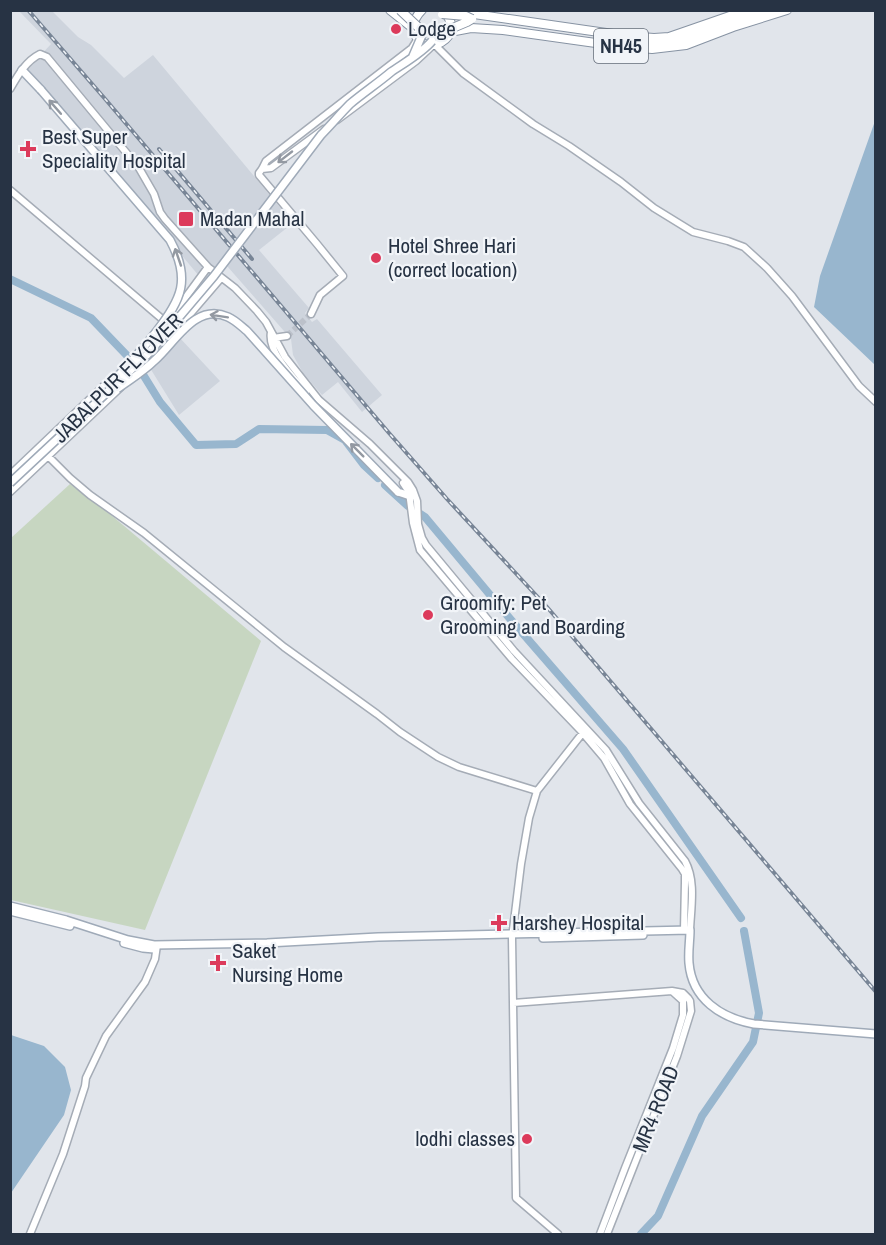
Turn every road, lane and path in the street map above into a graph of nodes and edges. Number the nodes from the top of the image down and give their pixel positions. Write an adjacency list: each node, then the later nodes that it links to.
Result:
1 (390, 10): 10 (highway)
2 (400, 10): 10 (highway, bridge)
3 (747, 10): 7 (highway, NH45)
4 (766, 10): 8 (highway)
5 (787, 10): 9 (highway, NH45)
6 (434, 11): 7 (highway, NH45); 8 (highway, bridge); 9 (highway, bridge); 10 (highway)
7 (464, 12)
8 (472, 19): 9 (highway, bridge)
9 (449, 31): 11 (highway, NH45)
10 (418, 32): 11 (highway, bridge); 12 (main road, JABALPUR FLYOVER, bridge); 15 (street)
11 (433, 44): 12 (main road, JABALPUR FLYOVER, bridge); 15 (street, one-way to 15); 25 (street)
12 (413, 56): 24 (main road, JABALPUR FLYOVER, bridge)
13 (22, 70): 14 (street); 17 (street); 24 (main road, one-way to 13, bridge)
14 (10, 89)
15 (262, 169): 19 (street)
16 (10, 190): 20 (street)
17 (208, 267): 18 (street); 20 (street)
18 (221, 278): 21 (street); 22 (street)
19 (311, 314)
20 (167, 323): 21 (street); 26 (street, bridge)
21 (176, 331): 27 (street, bridge)
22 (272, 336): 23 (street); 31 (street)
23 (287, 336)
24 (106, 394): 29 (main road, JABALPUR FLYOVER, bridge); 31 (main road, one-way to 24, bridge)
25 (876, 402)
26 (40, 447): 27 (street); 28 (street)
27 (49, 456): 30 (street); 33 (street)
28 (10, 475)
29 (10, 483)
30 (10, 492)
31 (413, 499): 32 (street)
32 (584, 730): 33 (street); 36 (street)
33 (537, 791): 37 (street)
34 (10, 906): 38 (main road)
35 (10, 911): 38 (main road)
36 (687, 932): 37 (main road); 41 (main road)
37 (512, 936): 38 (main road); 40 (street)
38 (157, 947): 42 (street)
39 (672, 991): 40 (street); 44 (street, MR4 ROAD); 45 (street, MR4 ROAD)
40 (513, 1003): 43 (street)
41 (876, 1034)
42 (30, 1234)
43 (558, 1234)
44 (600, 1234)
45 (607, 1234)

